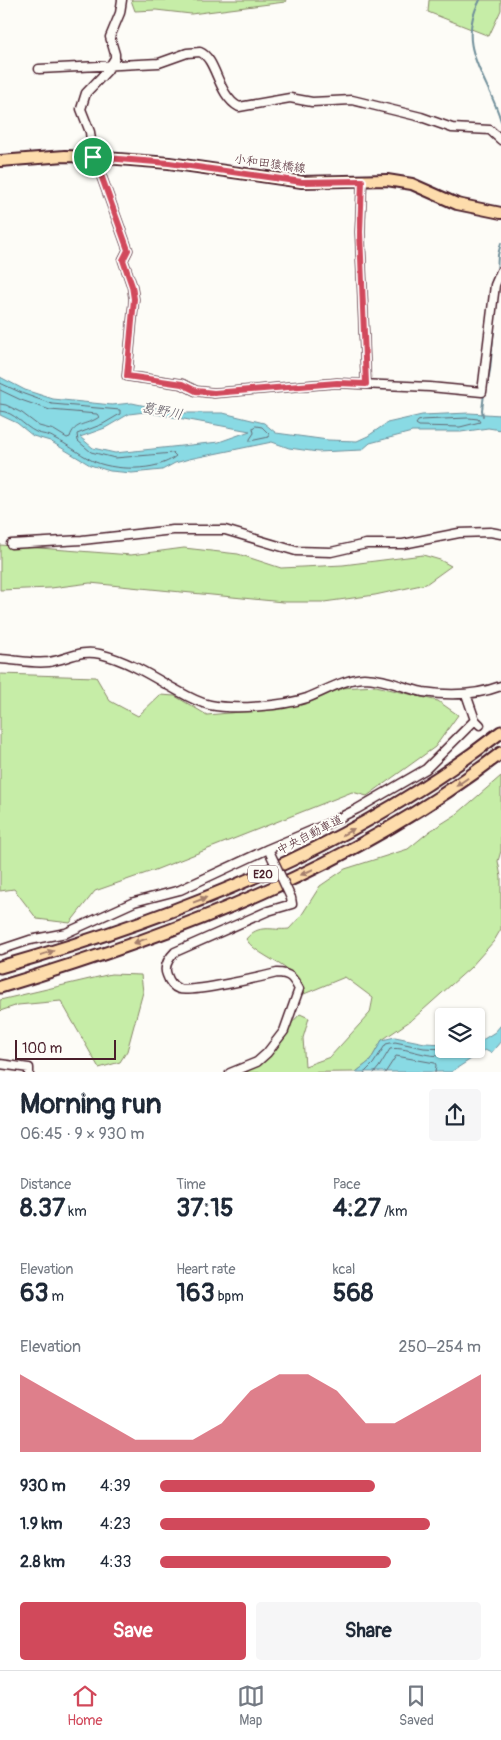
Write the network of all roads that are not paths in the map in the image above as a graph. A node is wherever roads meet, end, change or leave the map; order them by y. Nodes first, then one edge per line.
1 (122, 0) edge
2 (111, 66) junction
3 (39, 69) dead end
4 (501, 140) edge
5 (93, 157) junction
6 (0, 161) edge
7 (362, 181) junction
8 (501, 213) edge
9 (501, 271) edge
10 (366, 384) junction
11 (501, 534) edge
12 (11, 544) dead end
13 (0, 659) edge
14 (501, 686) edge
15 (466, 694) junction
16 (501, 732) edge
17 (501, 752) edge
18 (269, 851) junction
19 (0, 950) edge
20 (0, 967) edge
21 (0, 988) edge
22 (0, 1064) edge
23 (29, 1072) edge
24 (230, 1072) edge

1 - 2 street
2 - 3 street
2 - 4 street
2 - 5 street
5 - 6 main road, 小和田猿橋線
5 - 7 main road, 小和田猿橋線
5 - 10 street
7 - 8 main road, 小和田猿橋線
7 - 10 street
9 - 10 street
11 - 12 street
13 - 15 street
14 - 15 street
15 - 18 street
20 -> 16 highway, 中央自動車道 / E20
17 -> 21 highway, E20
18 - 19 street
18 - 24 street, bridge
22 - 23 street

